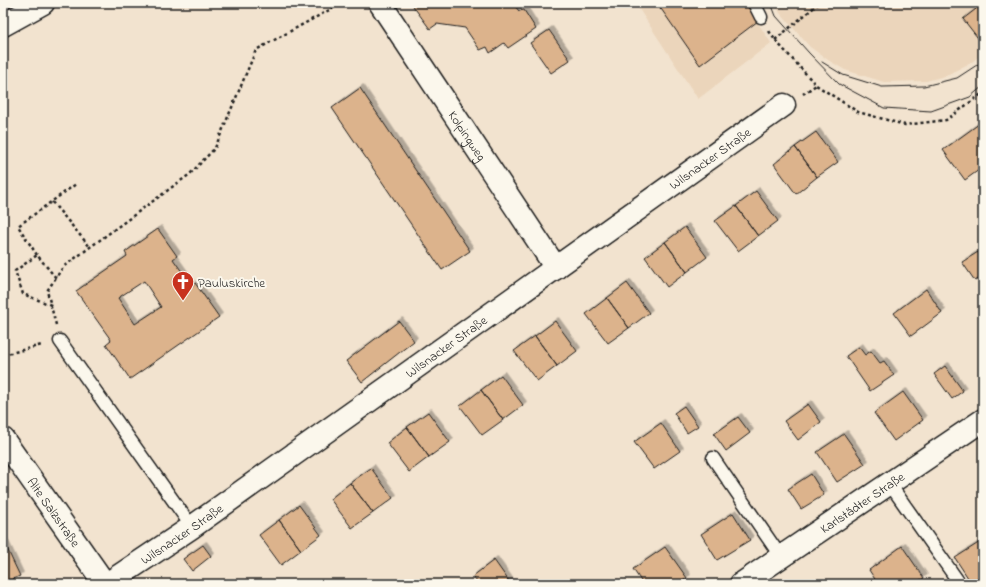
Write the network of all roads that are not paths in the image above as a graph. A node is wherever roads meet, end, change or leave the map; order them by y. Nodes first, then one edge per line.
1 (43, 3) edge
2 (380, 3) edge
3 (754, 3) edge
4 (761, 17) road end
5 (3, 25) edge
6 (784, 105) dead end
7 (556, 268) junction
8 (60, 341) road end
9 (983, 420) edge
10 (3, 438) edge
11 (713, 458) dead end
12 (889, 483) junction
13 (192, 527) junction
14 (781, 557) junction
15 (106, 584) edge
16 (741, 584) edge
17 (960, 584) edge

1 - 5 street
2 - 7 street, Kolpingweg
3 - 4 lane
6 - 7 street, Wilsnacker Straße
7 - 13 street, Wilsnacker Straße
8 - 13 lane
9 - 12 street, Karlstädter Straße
10 - 15 street, Alte Salzstraße
11 - 14 lane
12 - 14 street, Karlstädter Straße
12 - 17 lane
13 - 15 street, Wilsnacker Straße
14 - 16 street, Karlstädter Straße

